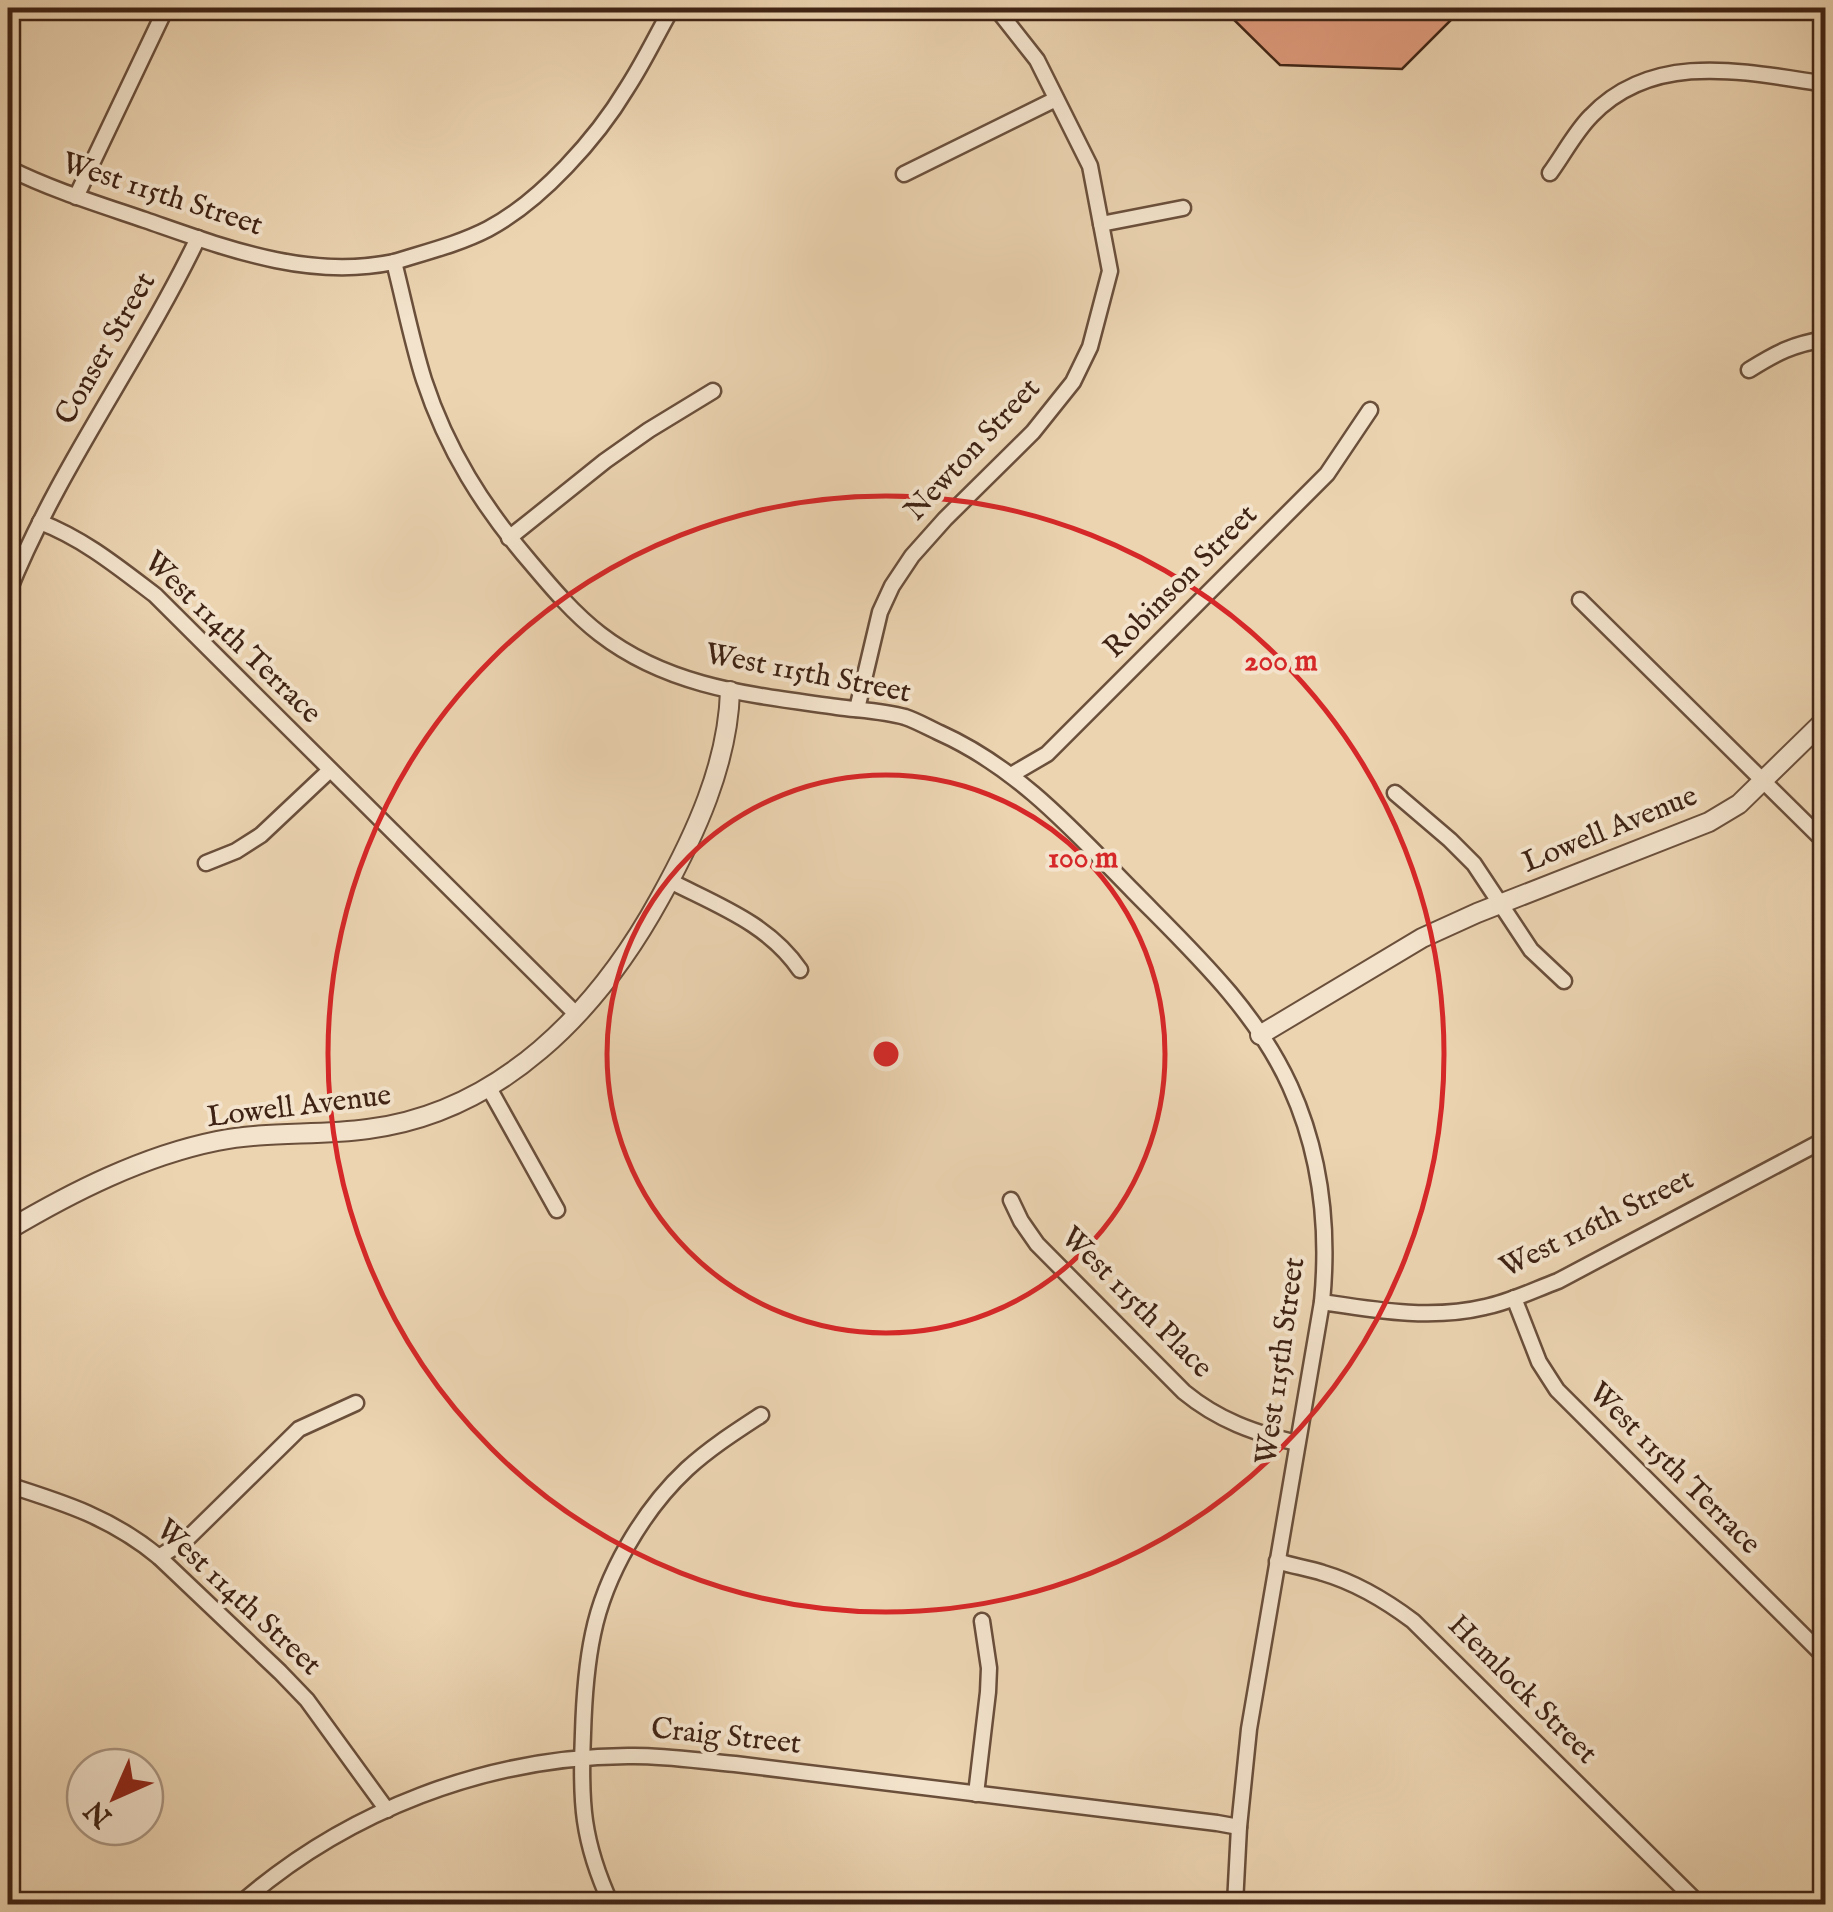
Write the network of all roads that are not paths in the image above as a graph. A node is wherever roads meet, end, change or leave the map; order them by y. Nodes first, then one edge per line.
1 (166, 8) edge
2 (672, 8) edge
3 (996, 8) edge
4 (1826, 84) edge
5 (1056, 99) junction
6 (8, 168) edge
7 (1550, 172) dead end
8 (904, 174) dead end
9 (76, 197) junction
10 (1184, 208) dead end
11 (1101, 224) junction
12 (198, 238) junction
13 (394, 262) junction
14 (1826, 339) edge
15 (1749, 370) dead end
16 (713, 390) dead end
17 (1370, 410) dead end
18 (40, 522) junction
19 (509, 538) junction
20 (8, 593) edge
21 (1580, 600) dead end
22 (730, 691) junction
23 (857, 709) junction
24 (1826, 719) edge
25 (330, 770) junction
26 (1011, 774) junction
27 (1764, 781) junction
28 (1394, 793) dead end
29 (1826, 843) edge
30 (206, 863) dead end
31 (670, 881) junction
32 (1500, 905) junction
33 (800, 970) dead end
34 (1564, 981) dead end
35 (576, 1015) junction
36 (1260, 1035) junction
37 (489, 1088) junction
38 (1826, 1138) edge
39 (1011, 1200) dead end
40 (558, 1210) dead end
41 (8, 1230) edge
42 (1514, 1298) junction
43 (1322, 1302) junction
44 (356, 1403) dead end
45 (761, 1415) dead end
46 (1297, 1443) junction
47 (8, 1484) edge
48 (159, 1557) junction
49 (1277, 1561) junction
50 (982, 1621) dead end
51 (1825, 1657) edge
52 (582, 1759) junction
53 (976, 1794) junction
54 (387, 1810) junction
55 (1239, 1827) junction
56 (240, 1904) edge
57 (611, 1904) edge
58 (1235, 1904) edge
59 (1699, 1904) edge

1 - 9 street
2 - 13 street
3 - 5 street, Newton Street
4 - 7 street
5 - 8 street
5 - 11 street, Newton Street
6 - 9 street, West 115th Street
9 - 12 street, West 115th Street
10 - 11 street
11 - 23 street, Newton Street
12 - 13 street, West 115th Street
12 - 18 street, Conser Street
13 - 19 street, West 115th Street
14 - 15 street
16 - 19 street
17 - 26 street, Robinson Street
18 - 20 street, Conser Street
18 - 25 street, West 114th Terrace
19 - 22 street, West 115th Street
21 - 27 street
22 - 23 street, West 115th Street
22 - 31 street, Lowell Avenue
23 - 26 street, West 115th Street
24 - 27 street, Lowell Avenue
25 - 30 street
25 - 35 street, West 114th Terrace
26 - 36 street, West 115th Street
27 - 29 street
27 - 32 street, Lowell Avenue
28 - 32 street, Lowell Avenue
31 - 33 street
31 - 35 street, Lowell Avenue
32 - 34 street, Lowell Avenue
32 - 36 street, Lowell Avenue
35 - 37 street, Lowell Avenue
36 - 43 street, West 115th Street
37 - 40 street
37 - 41 street, Lowell Avenue
38 - 42 street, West 116th Street
39 - 46 street, West 115th Place
42 - 43 street, West 116th Street
42 - 51 street, West 115th Terrace
43 - 46 street, West 115th Street
44 - 48 street
45 - 52 street
46 - 49 street, West 115th Street
47 - 48 street, West 114th Street
48 - 54 street, West 114th Street
49 - 55 street, West 115th Street
49 - 59 street, Hemlock Street
50 - 53 street
52 - 53 street, Craig Street
52 - 54 street, Craig Street
52 - 57 street
53 - 55 street, Craig Street
54 - 56 street, Craig Street
55 - 58 street, West 115th Street

